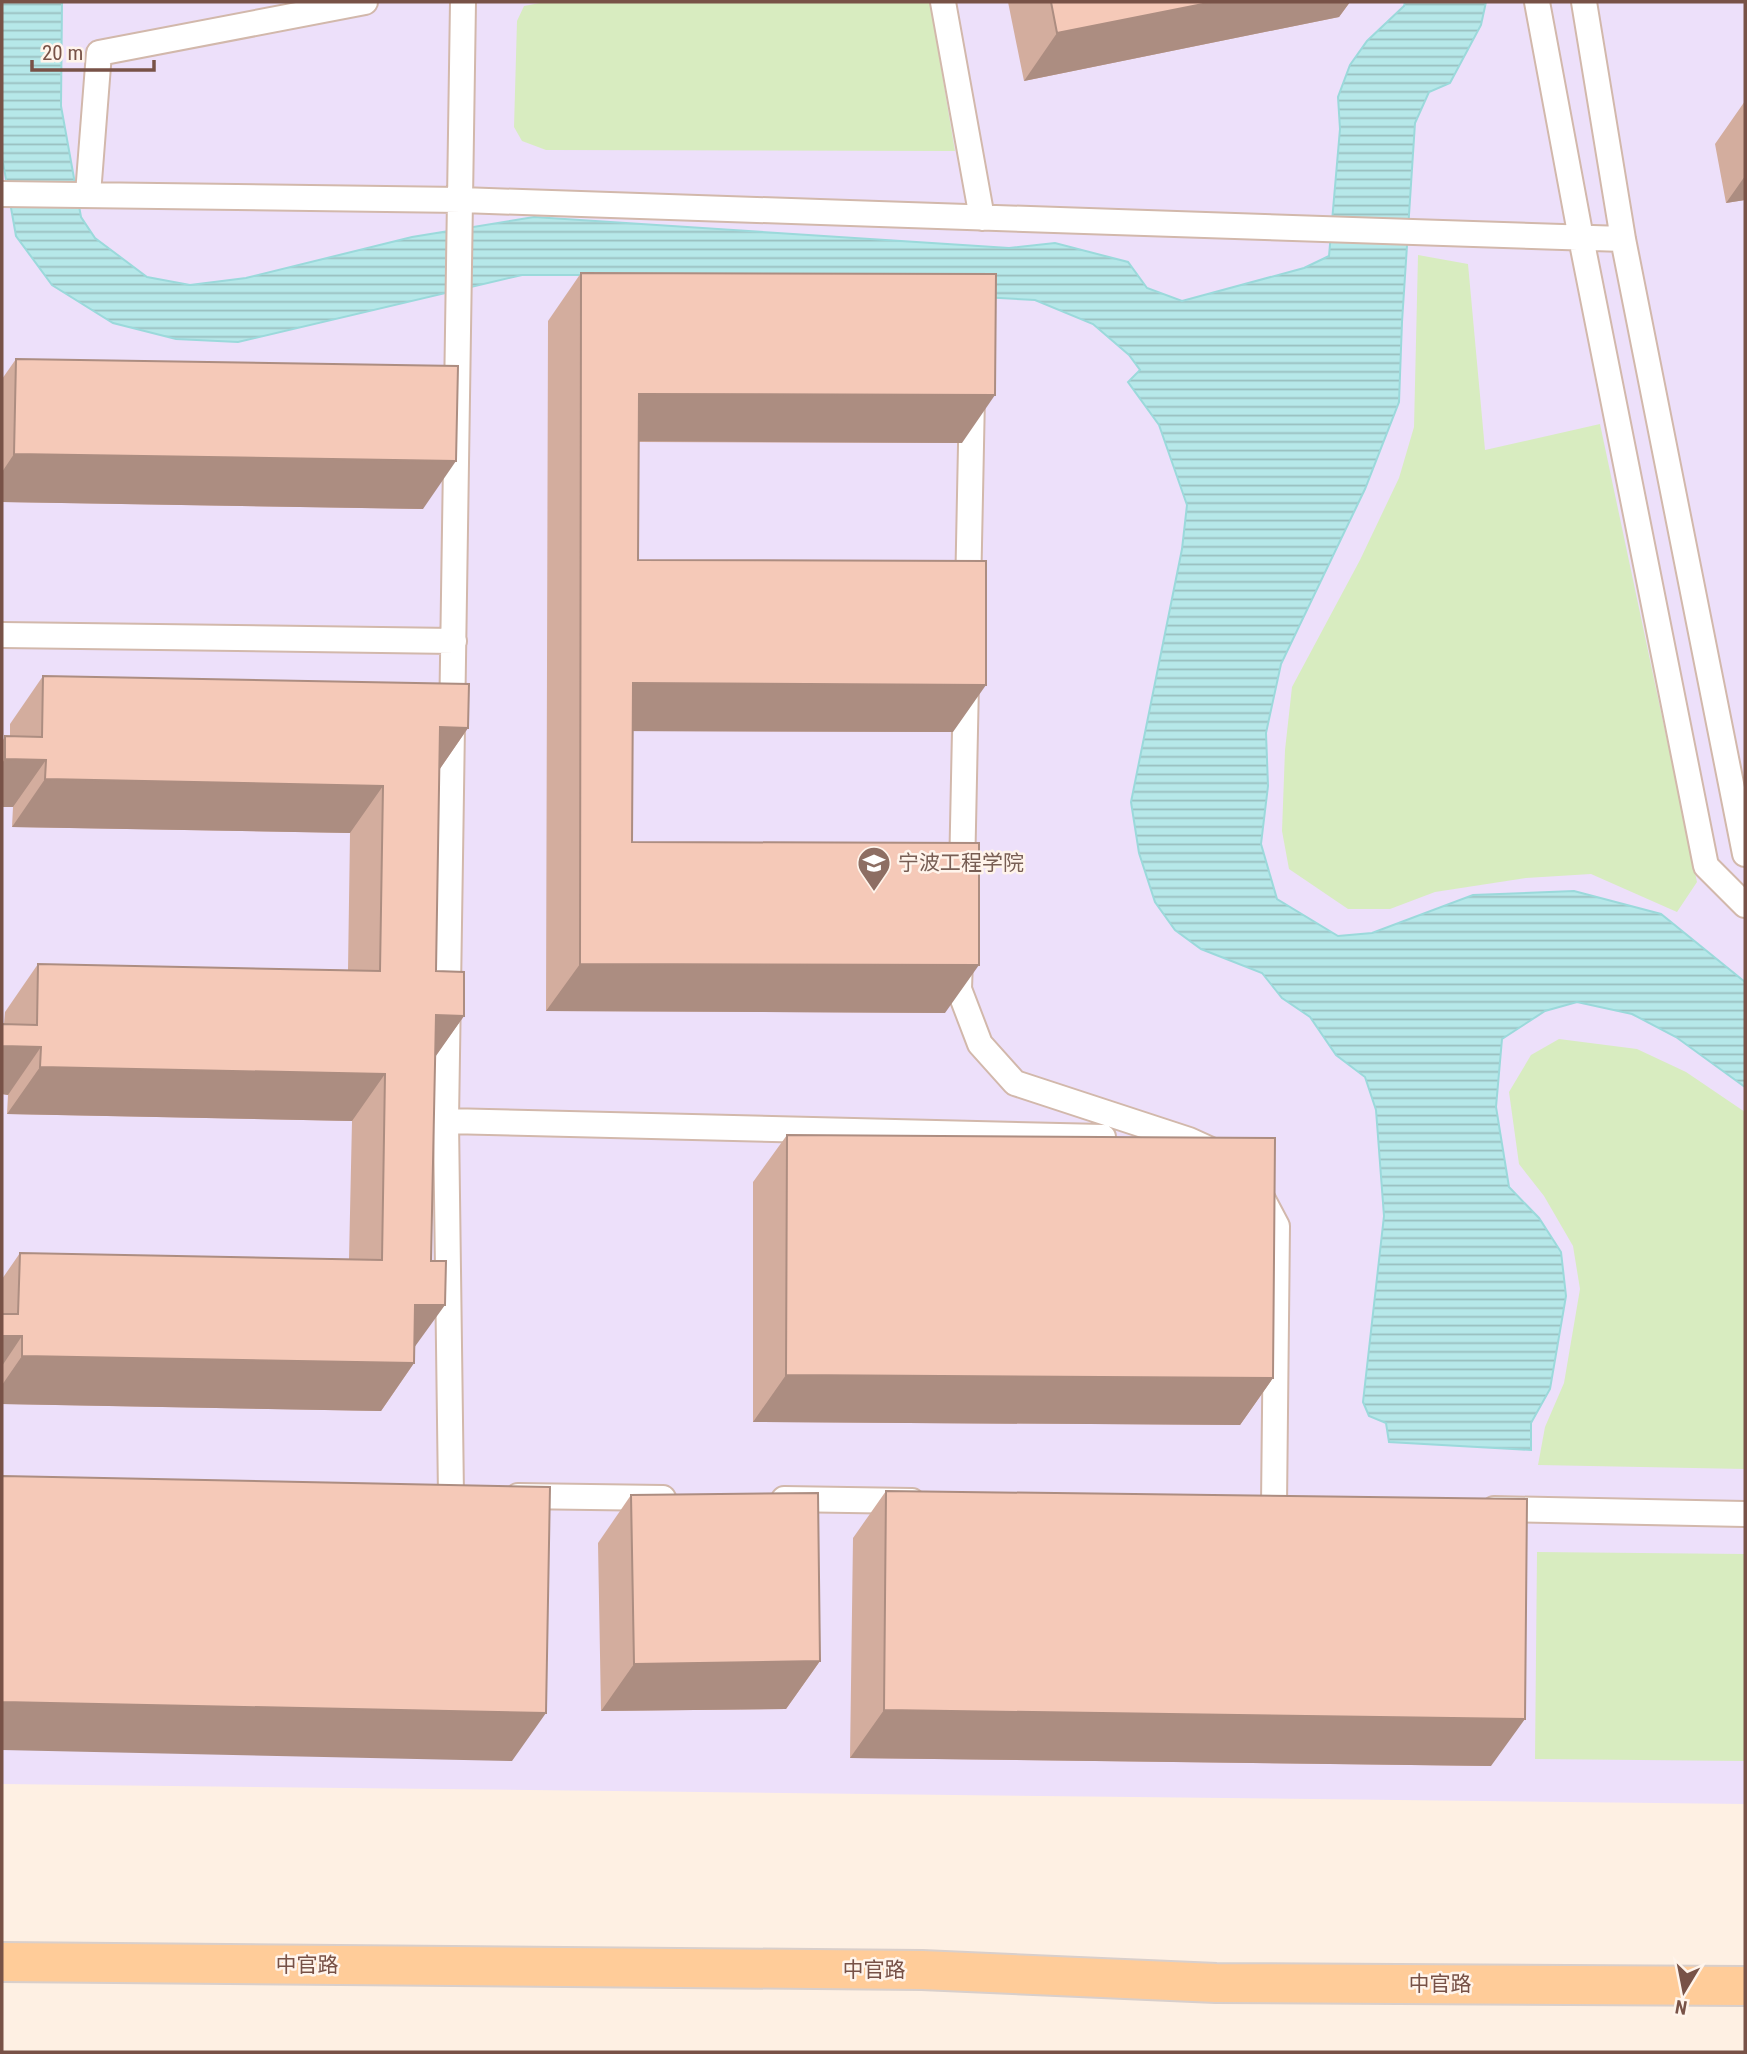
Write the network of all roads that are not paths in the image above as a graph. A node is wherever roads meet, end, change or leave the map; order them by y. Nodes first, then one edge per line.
1 (365, 2) edge
2 (463, 2) edge
3 (943, 2) edge
4 (1537, 2) edge
5 (1584, 2) edge
6 (2, 194) edge
7 (88, 194) junction
8 (461, 200) junction
9 (982, 218) junction
10 (1581, 238) junction
11 (1623, 239) junction
12 (973, 375) edge
13 (968, 612) edge
14 (2, 635) edge
15 (454, 641) junction
16 (967, 654) edge
17 (1745, 854) edge
18 (961, 891) edge
19 (1745, 905) edge
20 (960, 933) edge
21 (446, 1121) junction
22 (1189, 1140) junction
23 (424, 1494) edge
24 (451, 1495) junction
25 (688, 1498) edge
26 (758, 1499) edge
27 (939, 1501) edge
28 (1246, 1505) edge
29 (1274, 1505) junction
30 (1301, 1506) edge
31 (1468, 1509) edge
32 (1745, 1514) edge
33 (2, 1962) edge
34 (1745, 1986) edge

1 - 7 lane
2 - 8 lane
3 - 9 lane
4 - 10 lane
5 - 11 lane
6 - 7 lane
7 - 8 lane
8 - 9 lane
8 - 15 lane
9 - 10 lane
10 - 11 lane
10 - 19 lane
11 - 17 lane
12 - 13 lane
14 - 15 lane
15 - 21 lane
16 - 18 lane
20 - 22 lane
21 - 22 lane
21 - 24 lane
22 - 29 lane
23 - 24 lane
24 - 25 lane
26 - 27 lane
28 - 29 lane
29 - 30 lane
31 - 32 lane
33 - 34 main road, 中官路

